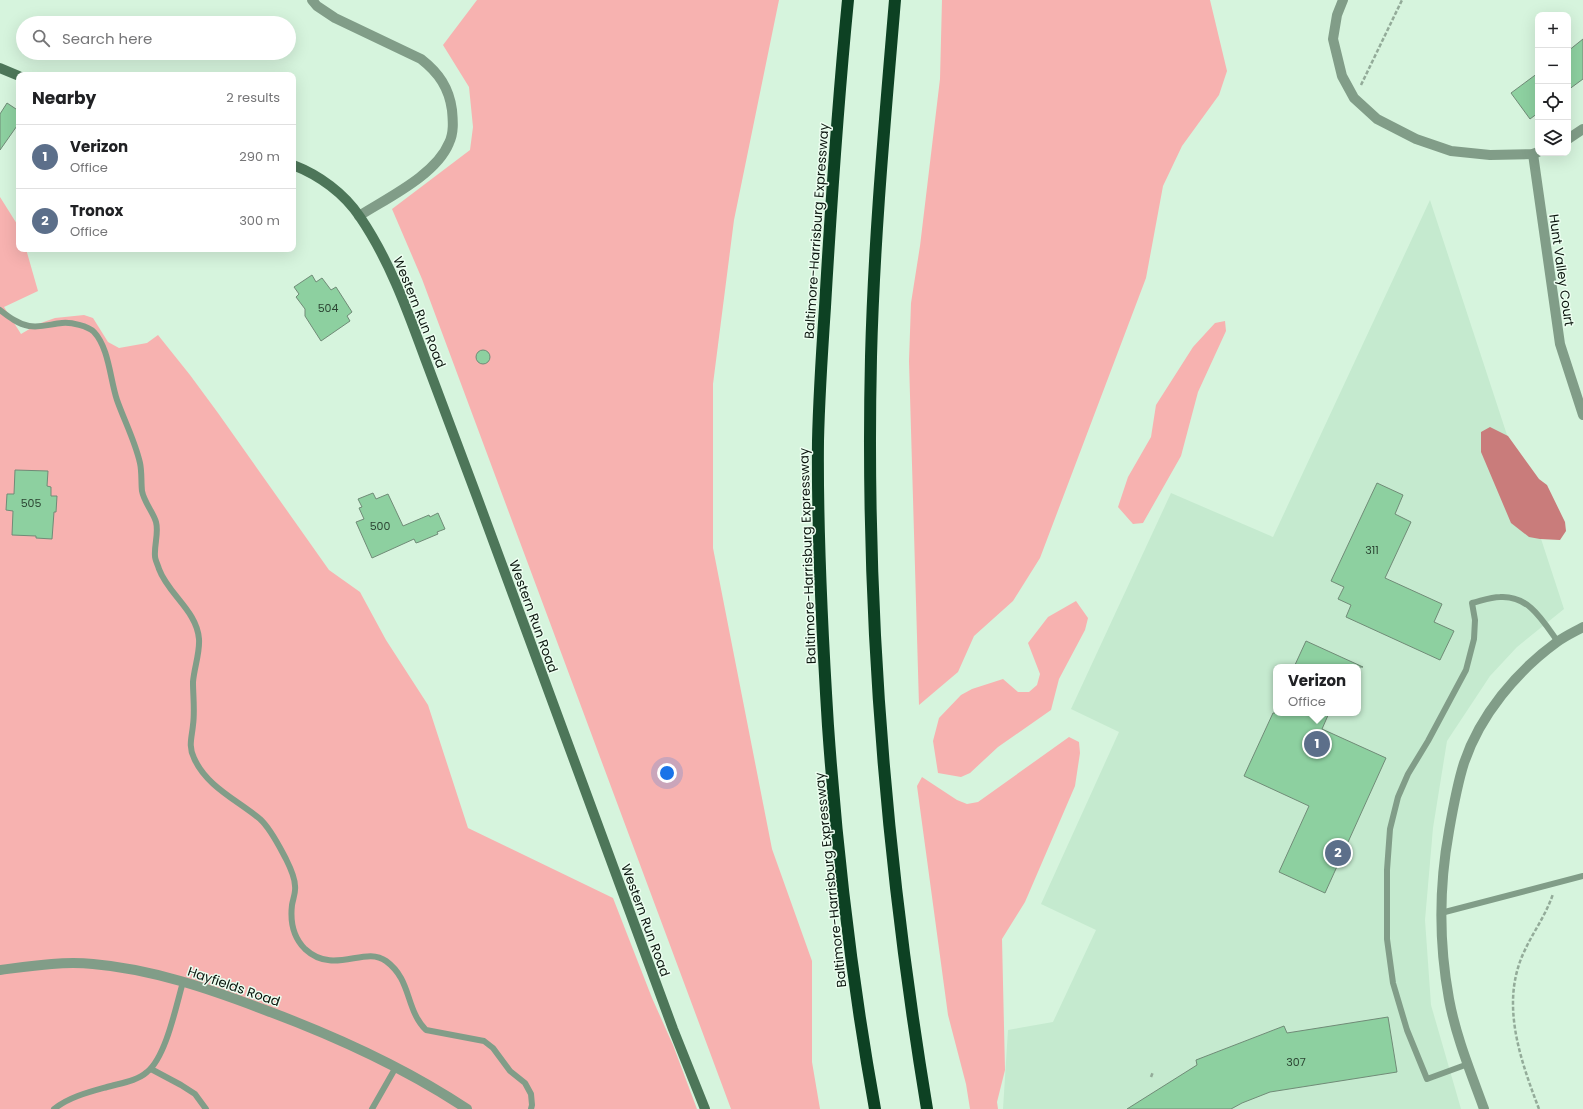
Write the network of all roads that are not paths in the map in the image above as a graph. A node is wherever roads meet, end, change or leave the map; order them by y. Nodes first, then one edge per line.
1 (312, 0) edge
2 (848, 0) edge
3 (895, 0) edge
4 (1343, 0) edge
5 (0, 68) edge
6 (16, 75) edge
7 (1583, 129) edge
8 (1571, 137) edge
9 (1535, 153) edge
10 (1536, 156) edge
11 (296, 167) edge
12 (359, 216) junction
13 (0, 310) edge
14 (1583, 415) edge
15 (1583, 627) edge
16 (1558, 642) junction
17 (1583, 876) edge
18 (1441, 913) junction
19 (0, 970) edge
20 (183, 982) junction
21 (1468, 1064) junction
22 (396, 1067) junction
23 (151, 1069) junction
24 (444, 1094) junction
25 (54, 1109) edge
26 (206, 1109) edge
27 (372, 1109) edge
28 (459, 1109) edge
29 (467, 1109) edge
30 (531, 1109) edge
31 (705, 1109) edge
32 (875, 1109) edge
33 (927, 1109) edge
34 (1484, 1109) edge

1 - 12 street
2 - 32 highway, Baltimore-Harrisburg Expressway
3 - 33 highway
4 - 9 street
5 - 6 street
7 - 8 street
10 - 14 street, Hunt Valley Court
11 - 12 street, Western Run Road
12 - 31 street, Western Run Road
13 - 30 lane
15 - 16 street
16 - 18 street
16 - 21 lane
17 - 18 lane
18 - 21 street
19 - 20 street, Hayfields Road
20 - 22 street, Hayfields Road
20 - 23 lane
21 - 34 street
22 - 24 street, Hayfields Road
22 - 27 lane
23 - 25 lane
23 - 26 lane
24 - 28 street, Hayfields Road
24 - 29 street, Hayfields Road

